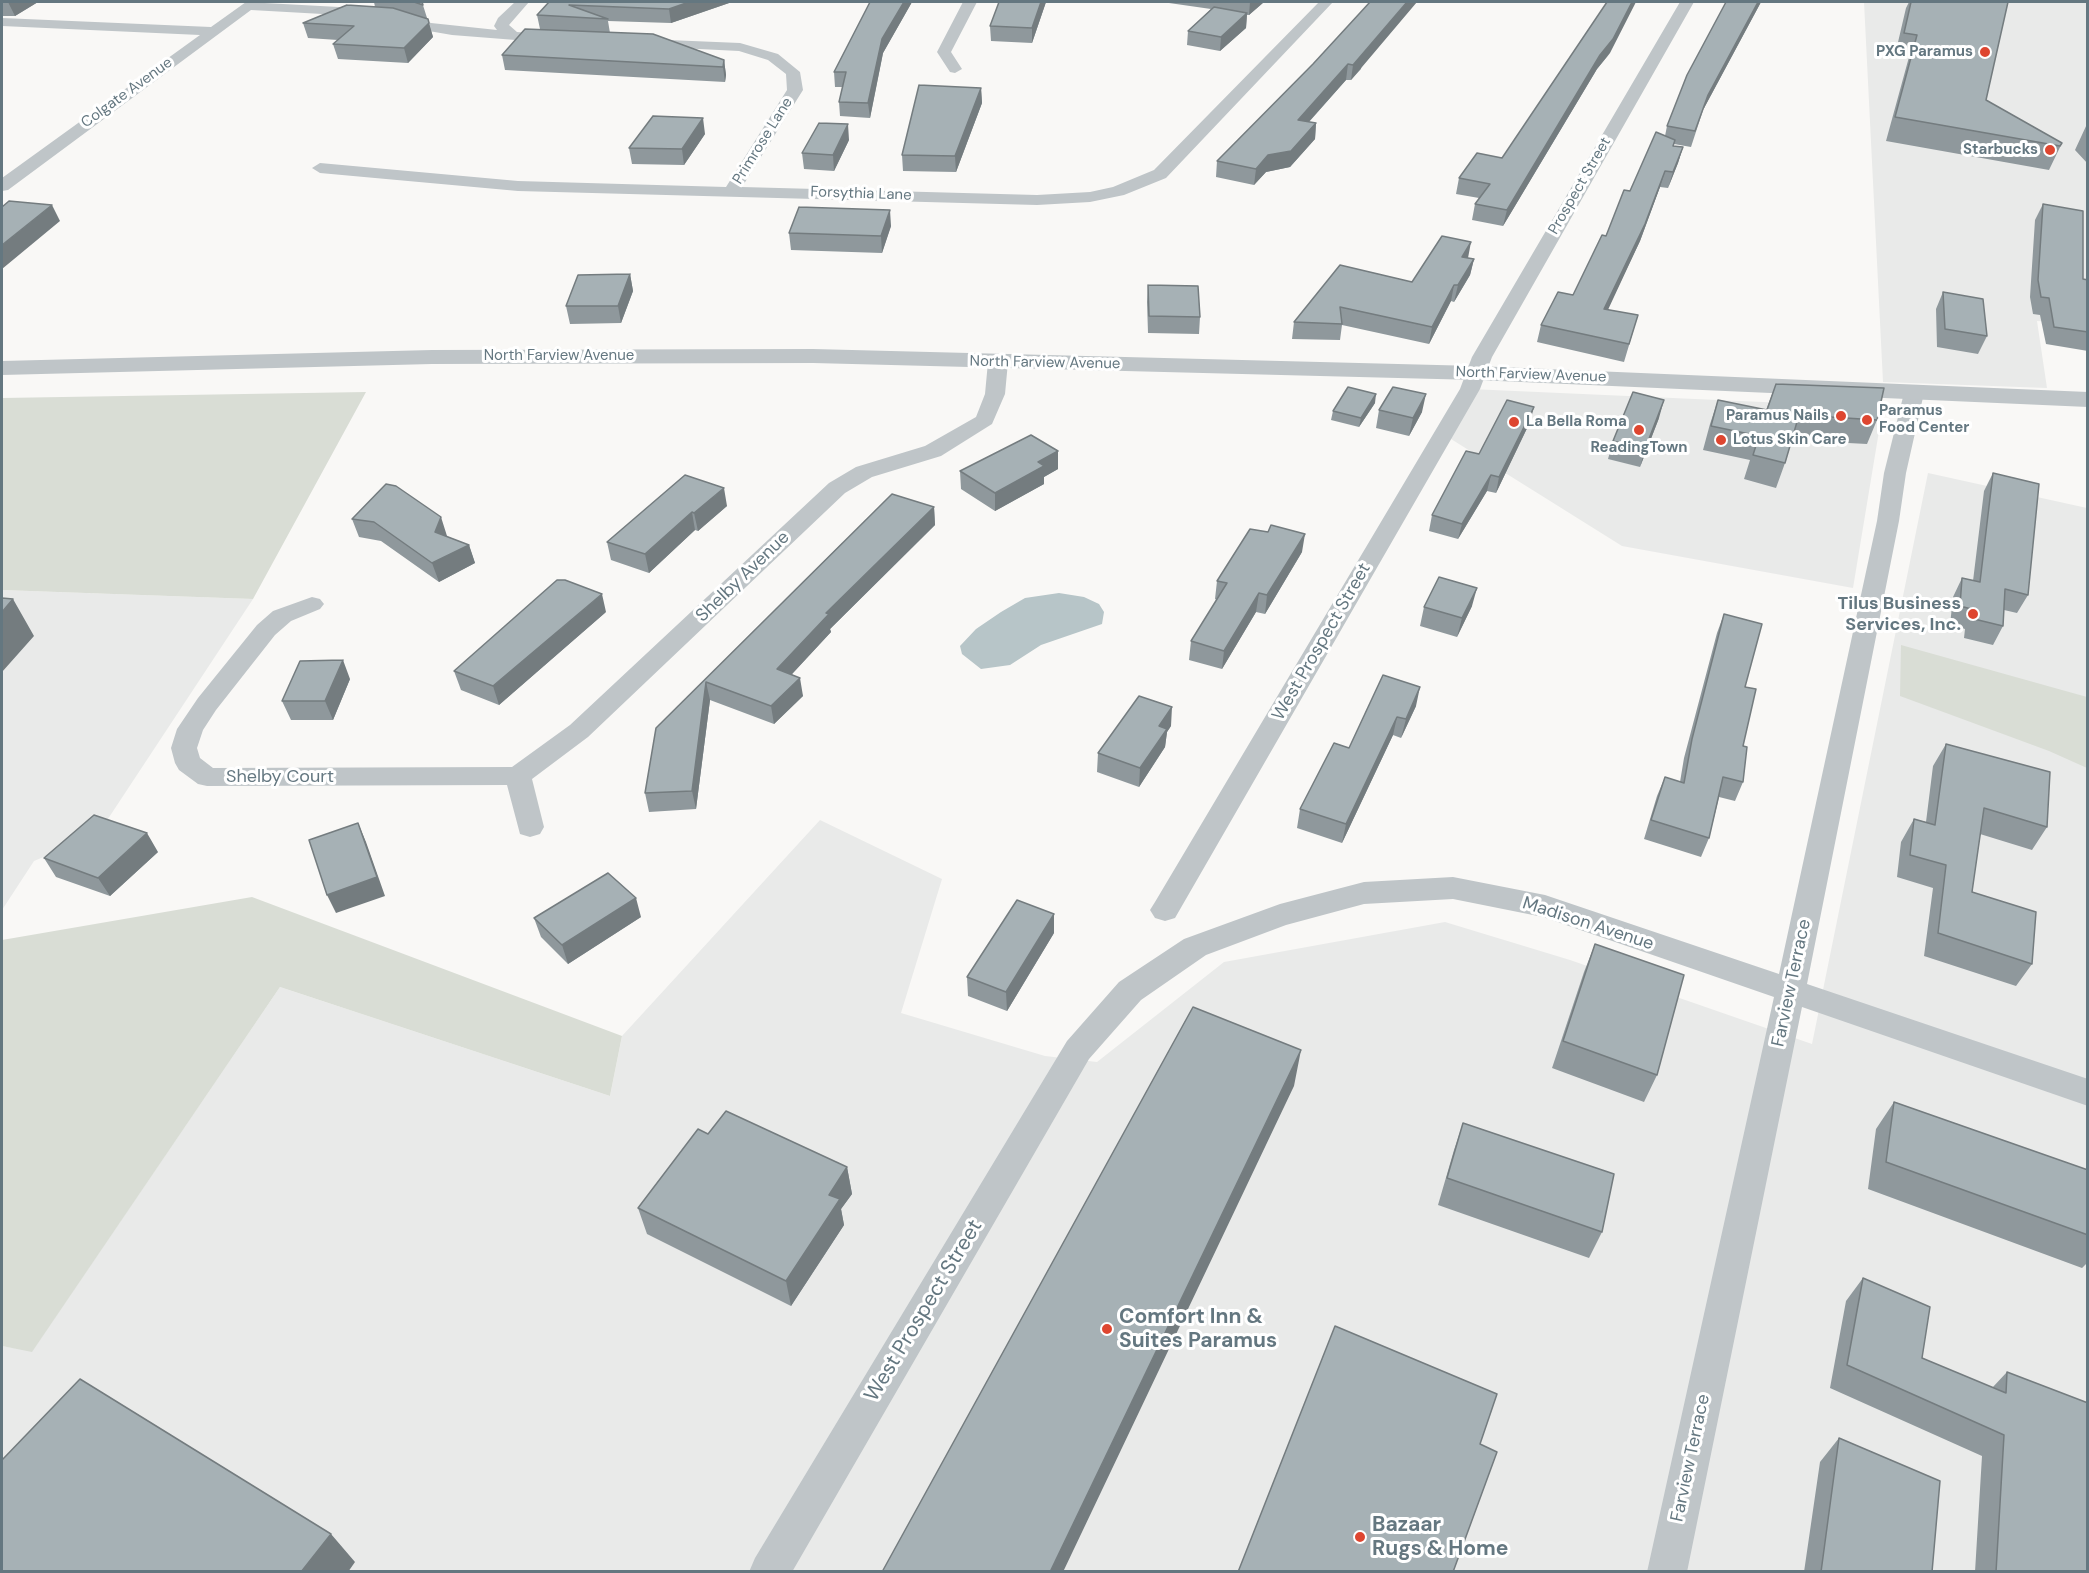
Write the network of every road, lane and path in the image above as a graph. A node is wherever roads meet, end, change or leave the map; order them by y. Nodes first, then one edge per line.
1 (522, 2) edge
2 (970, 2) edge
3 (1326, 2) edge
4 (1687, 2) edge
5 (251, 4) edge
6 (2, 22) edge
7 (212, 31) junction
8 (524, 37) junction
9 (566, 39) edge
10 (624, 42) edge
11 (955, 69) dead end
12 (320, 168) dead end
13 (2, 186) edge
14 (732, 190) junction
15 (998, 363) junction
16 (2, 368) edge
17 (1476, 373) junction
18 (1914, 393) junction
19 (2088, 400) edge
20 (312, 604) dead end
21 (518, 776) junction
22 (530, 827) dead end
23 (1165, 910) dead end
24 (1790, 993) junction
25 (1078, 1050) joint
26 (2088, 1093) edge
27 (769, 1572) edge
28 (1667, 1572) edge

1 - 8 street
2 - 11 street
3 - 14 street, Forsythia Lane
4 - 17 street, Prospect Street
5 - 7 street, Colgate Avenue
5 - 8 street
6 - 7 street
7 - 13 street, Colgate Avenue
8 - 9 street
10 - 14 street, Primrose Lane
12 - 14 street, Forsythia Lane
15 - 16 street, North Farview Avenue
15 - 17 street, North Farview Avenue
15 - 21 street, Shelby Avenue
17 - 18 street, North Farview Avenue
17 - 23 street, West Prospect Street
18 - 19 street, North Farview Avenue
18 - 24 street, Farview Terrace
20 - 21 street, Shelby Court
21 - 22 street
24 - 25 street, Madison Avenue
24 - 26 street, Madison Avenue
24 - 28 street, Farview Terrace
25 - 27 street, West Prospect Street

